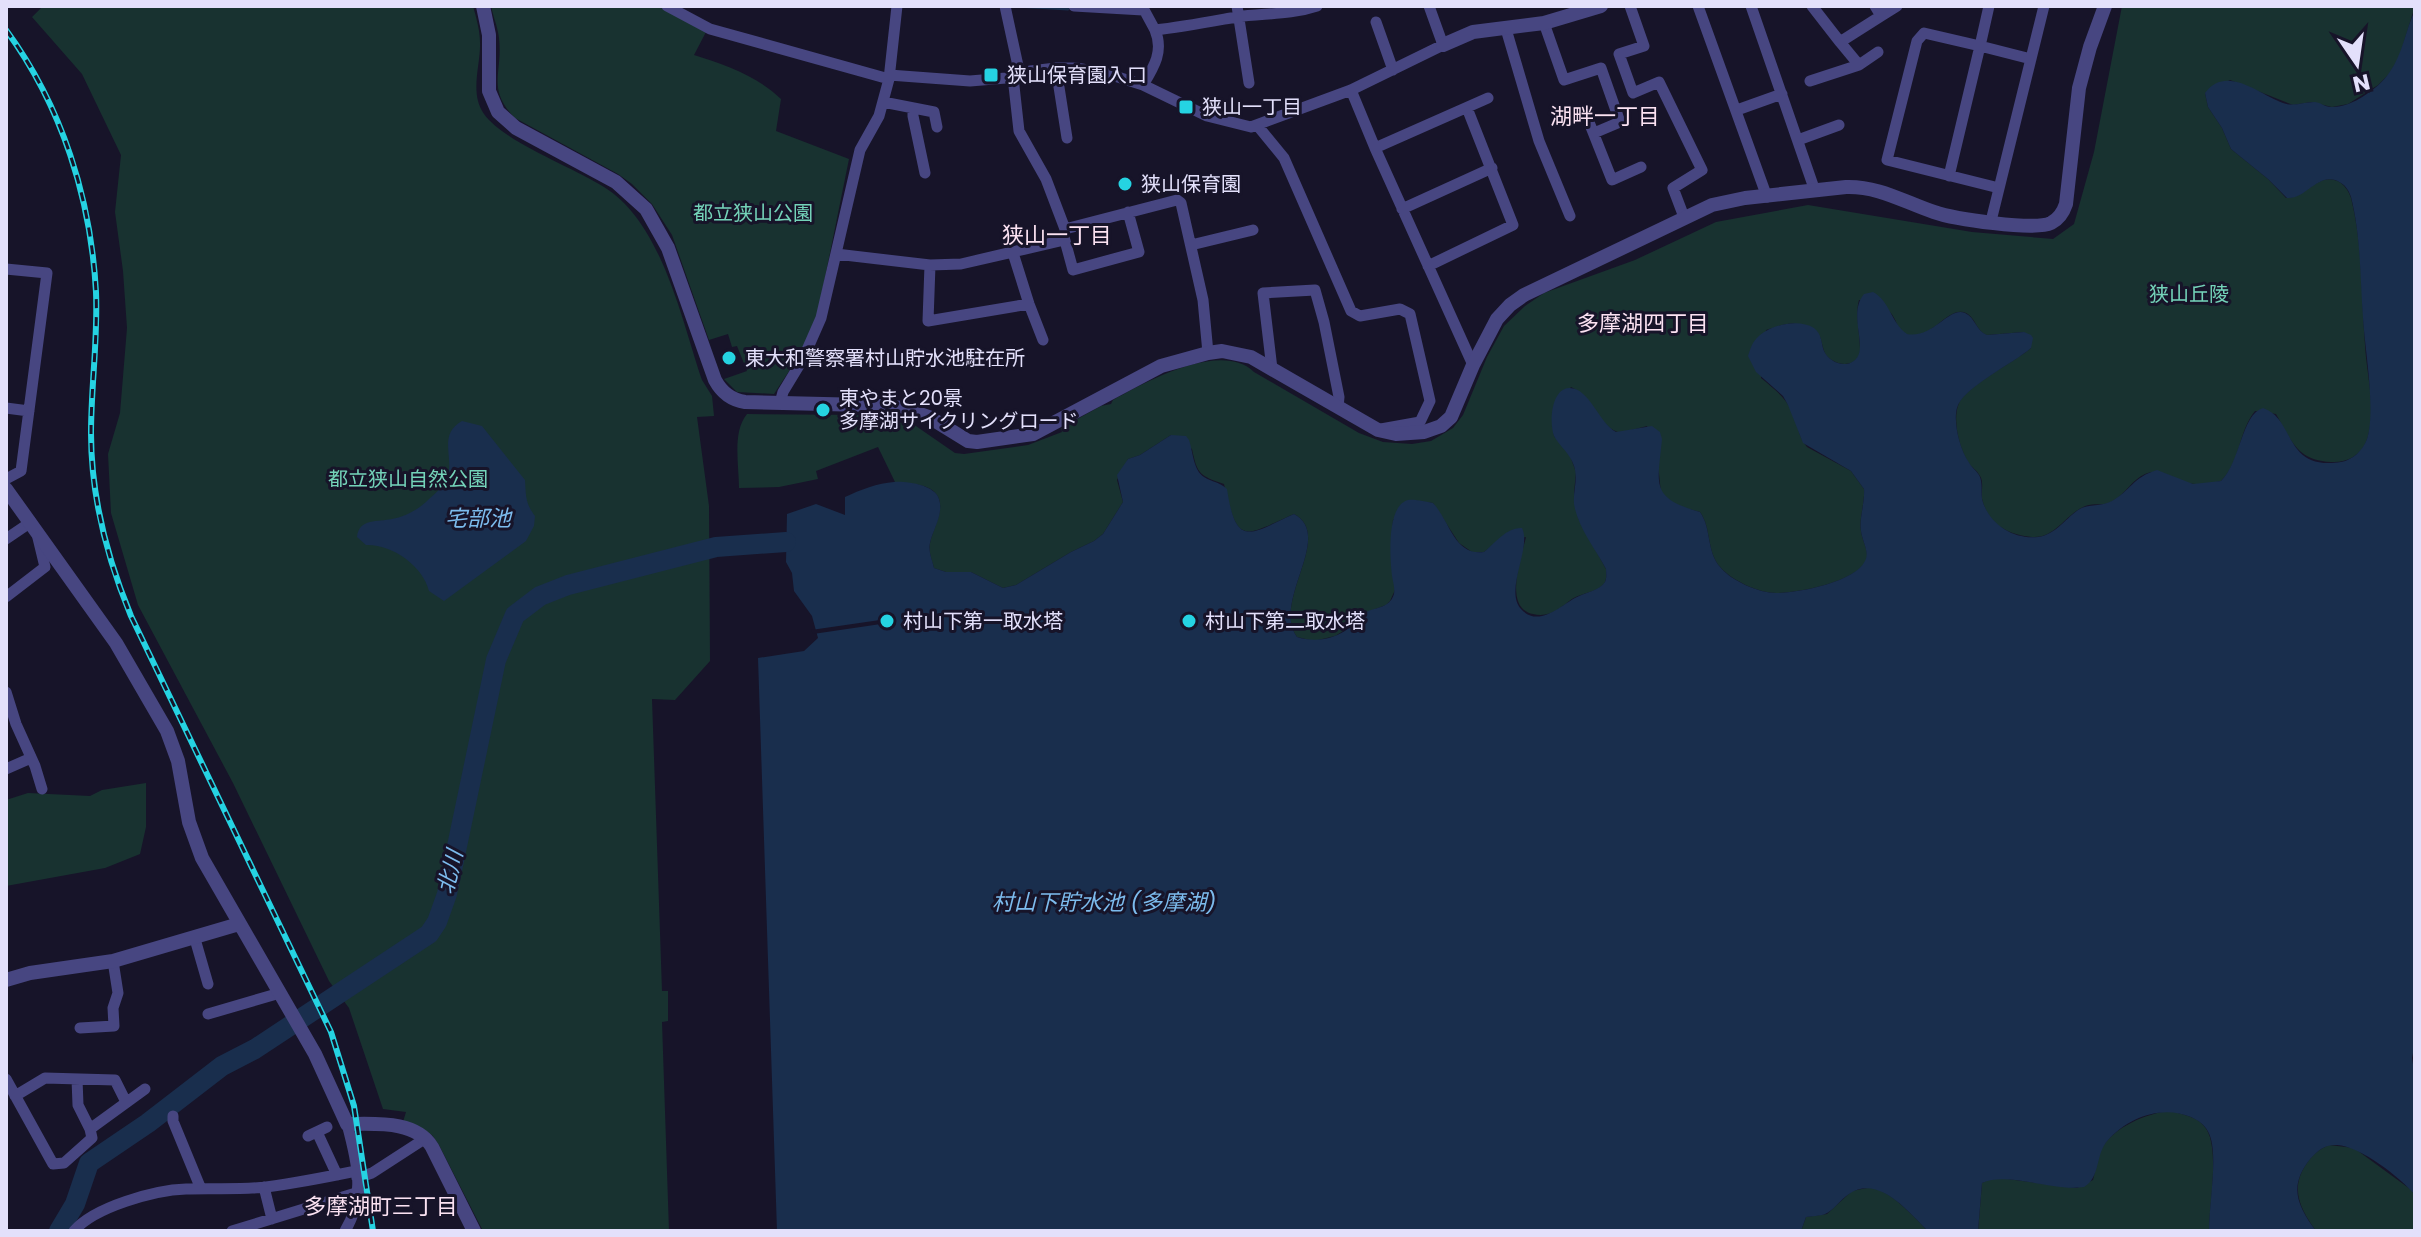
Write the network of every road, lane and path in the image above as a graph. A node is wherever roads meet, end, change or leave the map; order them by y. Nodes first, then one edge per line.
1 (483, 6) edge
2 (667, 6) edge
3 (897, 6) edge
4 (1074, 6) edge
5 (1317, 6) edge
6 (1429, 6) edge
7 (1601, 6) edge
8 (1630, 6) edge
9 (1698, 6) edge
10 (1812, 6) edge
11 (1897, 6) edge
12 (1989, 6) edge
13 (2044, 6) edge
14 (2105, 6) edge
15 (1755, 7) edge
16 (1005, 8) edge
17 (1142, 8) edge
18 (1300, 9) edge
19 (1237, 11) edge
20 (1878, 11) edge
21 (1376, 22) dead end
22 (1544, 23) junction
23 (1506, 29) junction
24 (1155, 30) junction
25 (1840, 42) junction
26 (1443, 45) junction
27 (1980, 46) junction
28 (1878, 52) dead end
29 (2031, 59) junction
30 (1859, 65) junction
31 (1056, 68) junction
32 (1393, 70) junction
33 (1016, 76) junction
34 (889, 77) junction
35 (1810, 81) dead end
36 (1249, 83) dead end
37 (1143, 85) junction
38 (1351, 90) junction
39 (1782, 94) junction
40 (1488, 98) dead end
41 (883, 102) junction
42 (913, 108) junction
43 (1467, 108) junction
44 (1737, 110) junction
45 (1587, 117) dead end
46 (1257, 125) junction
47 (1839, 125) dead end
48 (937, 127) dead end
49 (1594, 133) junction
50 (1067, 138) dead end
51 (1798, 140) junction
52 (1375, 148) junction
53 (1641, 167) dead end
54 (1492, 168) junction
55 (925, 173) dead end
56 (1949, 176) junction
57 (1999, 188) junction
58 (1815, 191) junction
59 (1767, 197) junction
60 (1402, 209) junction
61 (1128, 212) junction
62 (1570, 216) dead end
63 (1684, 217) junction
64 (1991, 221) junction
65 (1253, 230) dead end
66 (1064, 233) junction
67 (1191, 245) junction
68 (1013, 253) junction
69 (836, 254) junction
70 (930, 265) junction
71 (1428, 266) junction
72 (6, 269) edge
73 (1029, 304) junction
74 (1043, 340) dead end
75 (1208, 353) junction
76 (1473, 365) junction
77 (1272, 369) junction
78 (780, 403) junction
79 (1338, 407) junction
80 (6, 408) edge
81 (29, 411) junction
82 (1378, 430) junction
83 (6, 479) edge
84 (9, 499) edge
85 (31, 522) junction
86 (40, 534) junction
87 (6, 539) edge
88 (6, 597) edge
89 (6, 692) edge
90 (31, 758) junction
91 (6, 769) edge
92 (42, 789) dead end
93 (239, 924) junction
94 (195, 939) junction
95 (113, 961) junction
96 (6, 980) edge
97 (208, 984) dead end
98 (280, 993) junction
99 (208, 1014) dead end
100 (80, 1028) dead end
101 (77, 1079) junction
102 (9, 1088) edge
103 (145, 1089) dead end
104 (126, 1102) junction
105 (173, 1116) dead end
106 (347, 1124) junction
107 (90, 1129) junction
108 (317, 1131) dead end
109 (426, 1138) junction
110 (337, 1175) junction
111 (357, 1175) junction
112 (264, 1187) junction
113 (201, 1189) junction
114 (359, 1192) junction
115 (272, 1219) junction
116 (74, 1231) edge
117 (232, 1231) edge
118 (345, 1231) edge
119 (474, 1231) edge

1 - 78 street
2 - 34 street
3 - 34 street
4 - 17 street
5 - 18 street
6 - 26 street
7 - 22 street
8 - 63 street
9 - 44 street
10 - 25 street
11 - 20 street
12 - 27 street
13 - 29 street
14 - 64 street
15 - 39 street
16 - 33 street
17 - 24 street
18 - 19 street
19 - 24 street
19 - 36 street
20 - 25 street
21 - 32 street
22 - 23 street
22 - 49 street
23 - 26 street
23 - 62 street
24 - 37 street
25 - 30 street
26 - 32 street
27 - 29 street
27 - 56 street
27 - 56 street
28 - 30 street
29 - 57 street
30 - 35 street
31 - 33 street
31 - 37 street
31 - 50 street
32 - 38 street
33 - 34 street
33 - 66 street
34 - 41 street
37 - 46 street
38 - 46 street
38 - 52 street
39 - 44 street
39 - 51 street
40 - 43 street
41 - 42 street
41 - 69 street
42 - 48 street
42 - 55 street
43 - 52 street
43 - 54 street
44 - 59 street
45 - 49 street
46 - 82 street
47 - 51 street
49 - 53 street
51 - 58 street
52 - 60 street
54 - 60 street
54 - 71 street
56 - 57 street
57 - 64 street
58 - 59 street
58 - 64 street
59 - 63 street
60 - 71 street
61 - 66 street
61 - 66 street
61 - 67 street
63 - 76 street
65 - 67 street
66 - 68 street
67 - 75 street
68 - 70 street
68 - 73 street
69 - 70 street
69 - 78 street
70 - 73 street
71 - 76 street
72 - 81 street
73 - 74 street
75 - 77 street
75 - 78 street
76 - 82 street
77 - 79 street
77 - 79 street
79 - 82 street
80 - 81 street
81 - 83 street
84 - 85 street
85 - 86 street
85 - 87 street
86 - 88 street
86 - 93 street
89 - 90 street
90 - 91 street
90 - 92 street
93 - 94 street
93 - 98 street
94 - 95 street
94 - 97 street
95 - 96 street
95 - 100 street
98 - 99 street
98 - 106 street
101 - 102 street
101 - 104 street
101 - 107 street
102 - 107 street
103 - 104 street
104 - 107 street
105 - 113 street
106 - 109 street
106 - 111 street
108 - 110 street
109 - 111 street
109 - 119 street
110 - 111 street
110 - 112 street
111 - 114 street
112 - 113 street
112 - 115 street
113 - 116 street
114 - 115 street
114 - 118 street
115 - 117 street

